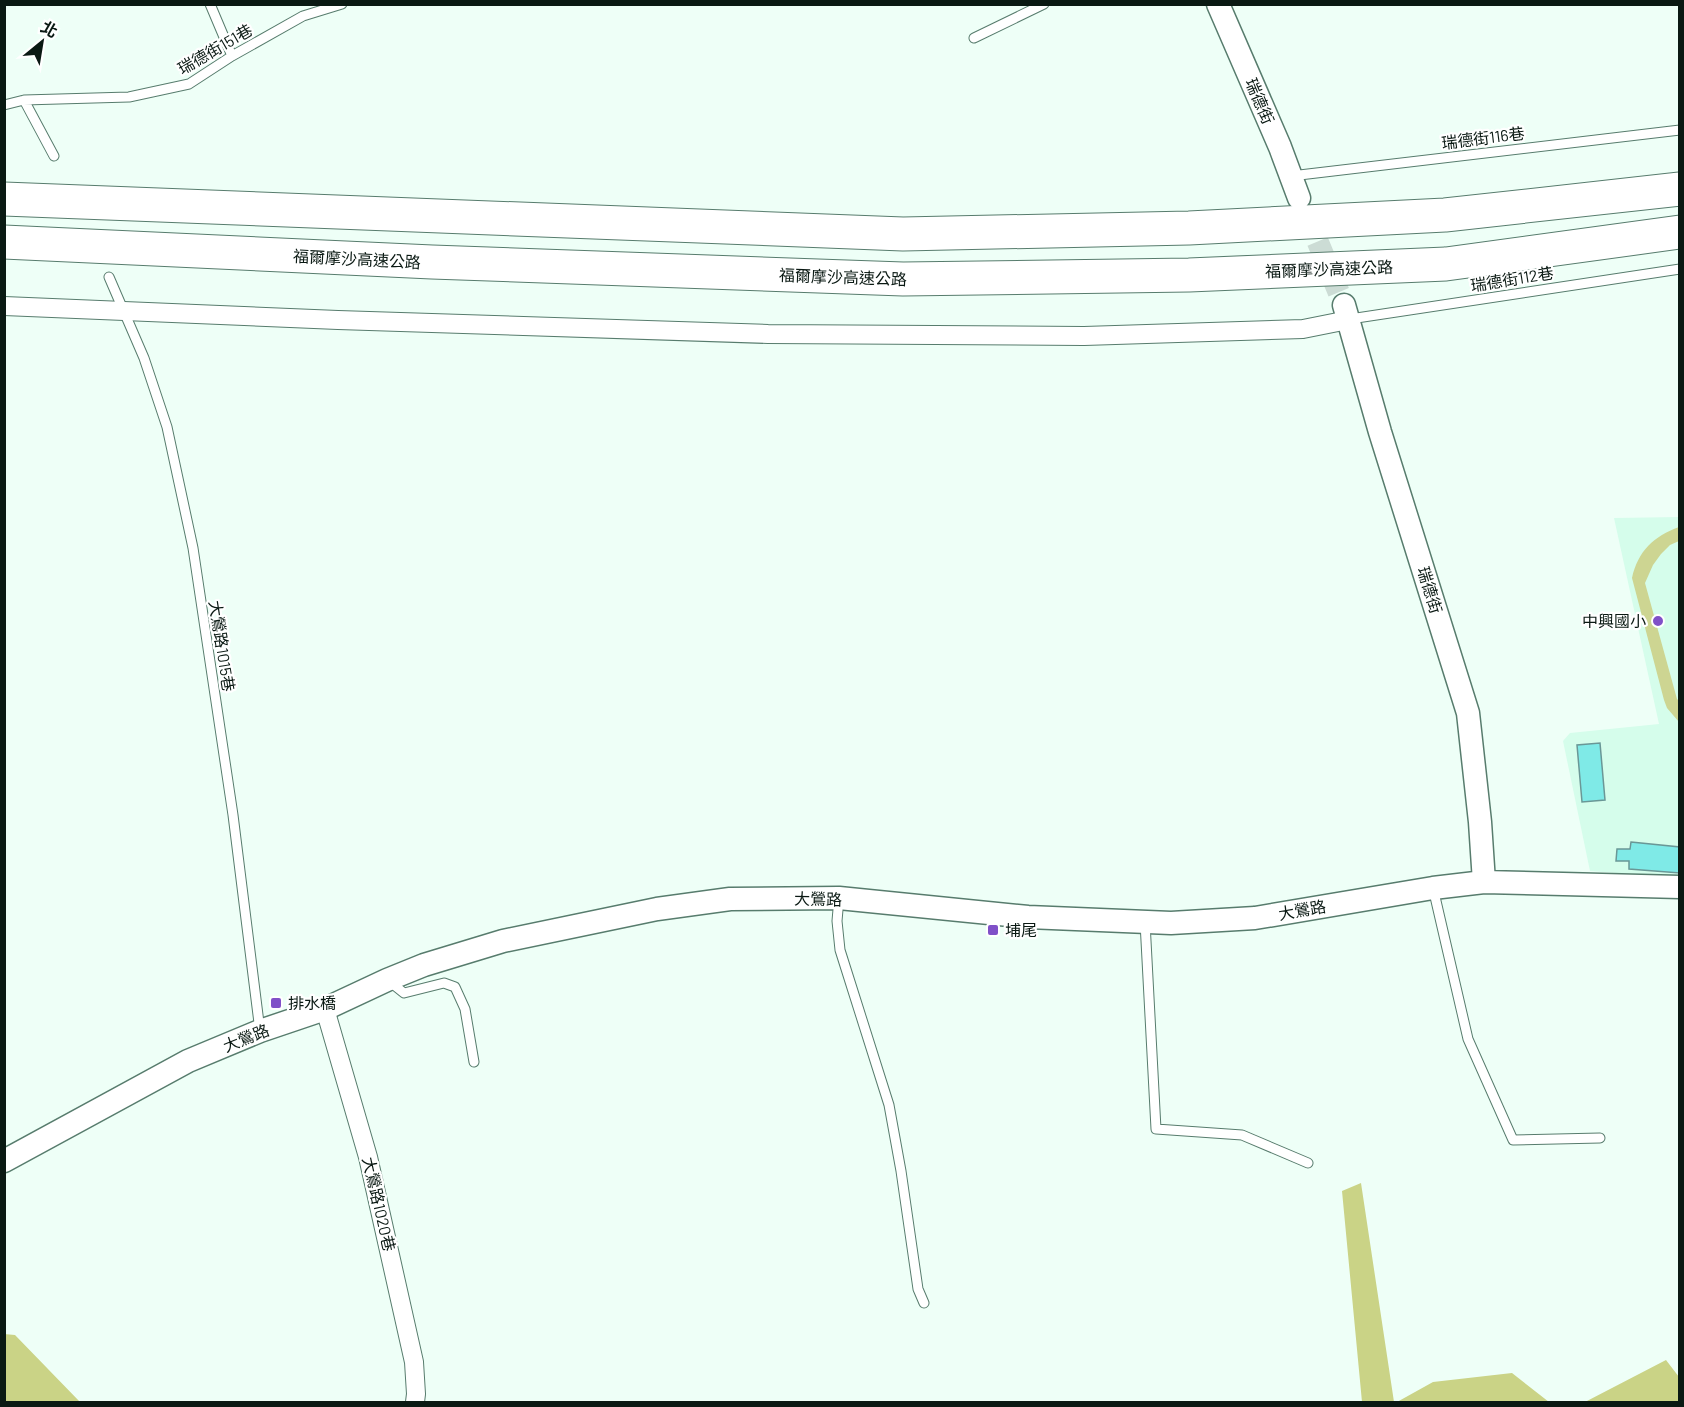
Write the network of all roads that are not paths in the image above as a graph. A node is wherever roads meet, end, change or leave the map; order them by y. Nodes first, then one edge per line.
1 (210, 4) edge
2 (342, 4) edge
3 (1044, 4) edge
4 (1218, 4) edge
5 (974, 38) dead end
6 (232, 56) junction
7 (24, 100) junction
8 (4, 105) edge
9 (1680, 130) edge
10 (54, 156) dead end
11 (1291, 176) junction
12 (1680, 189) edge
13 (1299, 198) tunnel mouth
14 (4, 199) edge
15 (1680, 232) edge
16 (4, 242) edge
17 (1680, 269) edge
18 (109, 277) dead end
19 (4, 306) edge
20 (124, 311) junction
21 (1346, 312) junction
22 (1484, 882) junction
23 (1680, 887) edge
24 (1433, 888) junction
25 (839, 898) junction
26 (1145, 921) junction
27 (387, 980) junction
28 (325, 1009) junction
29 (260, 1031) junction
30 (474, 1062) dead end
31 (1599, 1138) dead end
32 (4, 1161) edge
33 (1308, 1164) dead end
34 (924, 1303) dead end
35 (415, 1402) edge

1 - 6 lane
2 - 6 lane, 瑞德街151巷
3 - 5 lane
4 - 11 street, 瑞德街
6 - 7 lane, 瑞德街151巷
7 - 8 lane, 瑞德街151巷
7 - 10 lane
9 - 11 lane, 瑞德街116巷
11 - 13 street, 瑞德街
12 - 14 highway
15 - 16 highway, 福爾摩沙高速公路
17 - 21 lane, 瑞德街112巷
18 - 20 lane, 大鶯路1015巷
19 - 20 street
20 - 21 street
20 - 29 lane, 大鶯路1015巷
21 - 22 street, 瑞德街
22 - 23 street, 大鶯路
22 - 24 street, 大鶯路
24 - 26 street, 大鶯路
24 - 31 lane
25 - 26 street, 大鶯路
25 - 27 street, 大鶯路
25 - 34 lane
26 - 33 lane
27 - 28 street, 大鶯路
27 - 30 lane
28 - 29 street, 大鶯路
28 - 35 street, 大鶯路1020巷
29 - 32 street, 大鶯路

